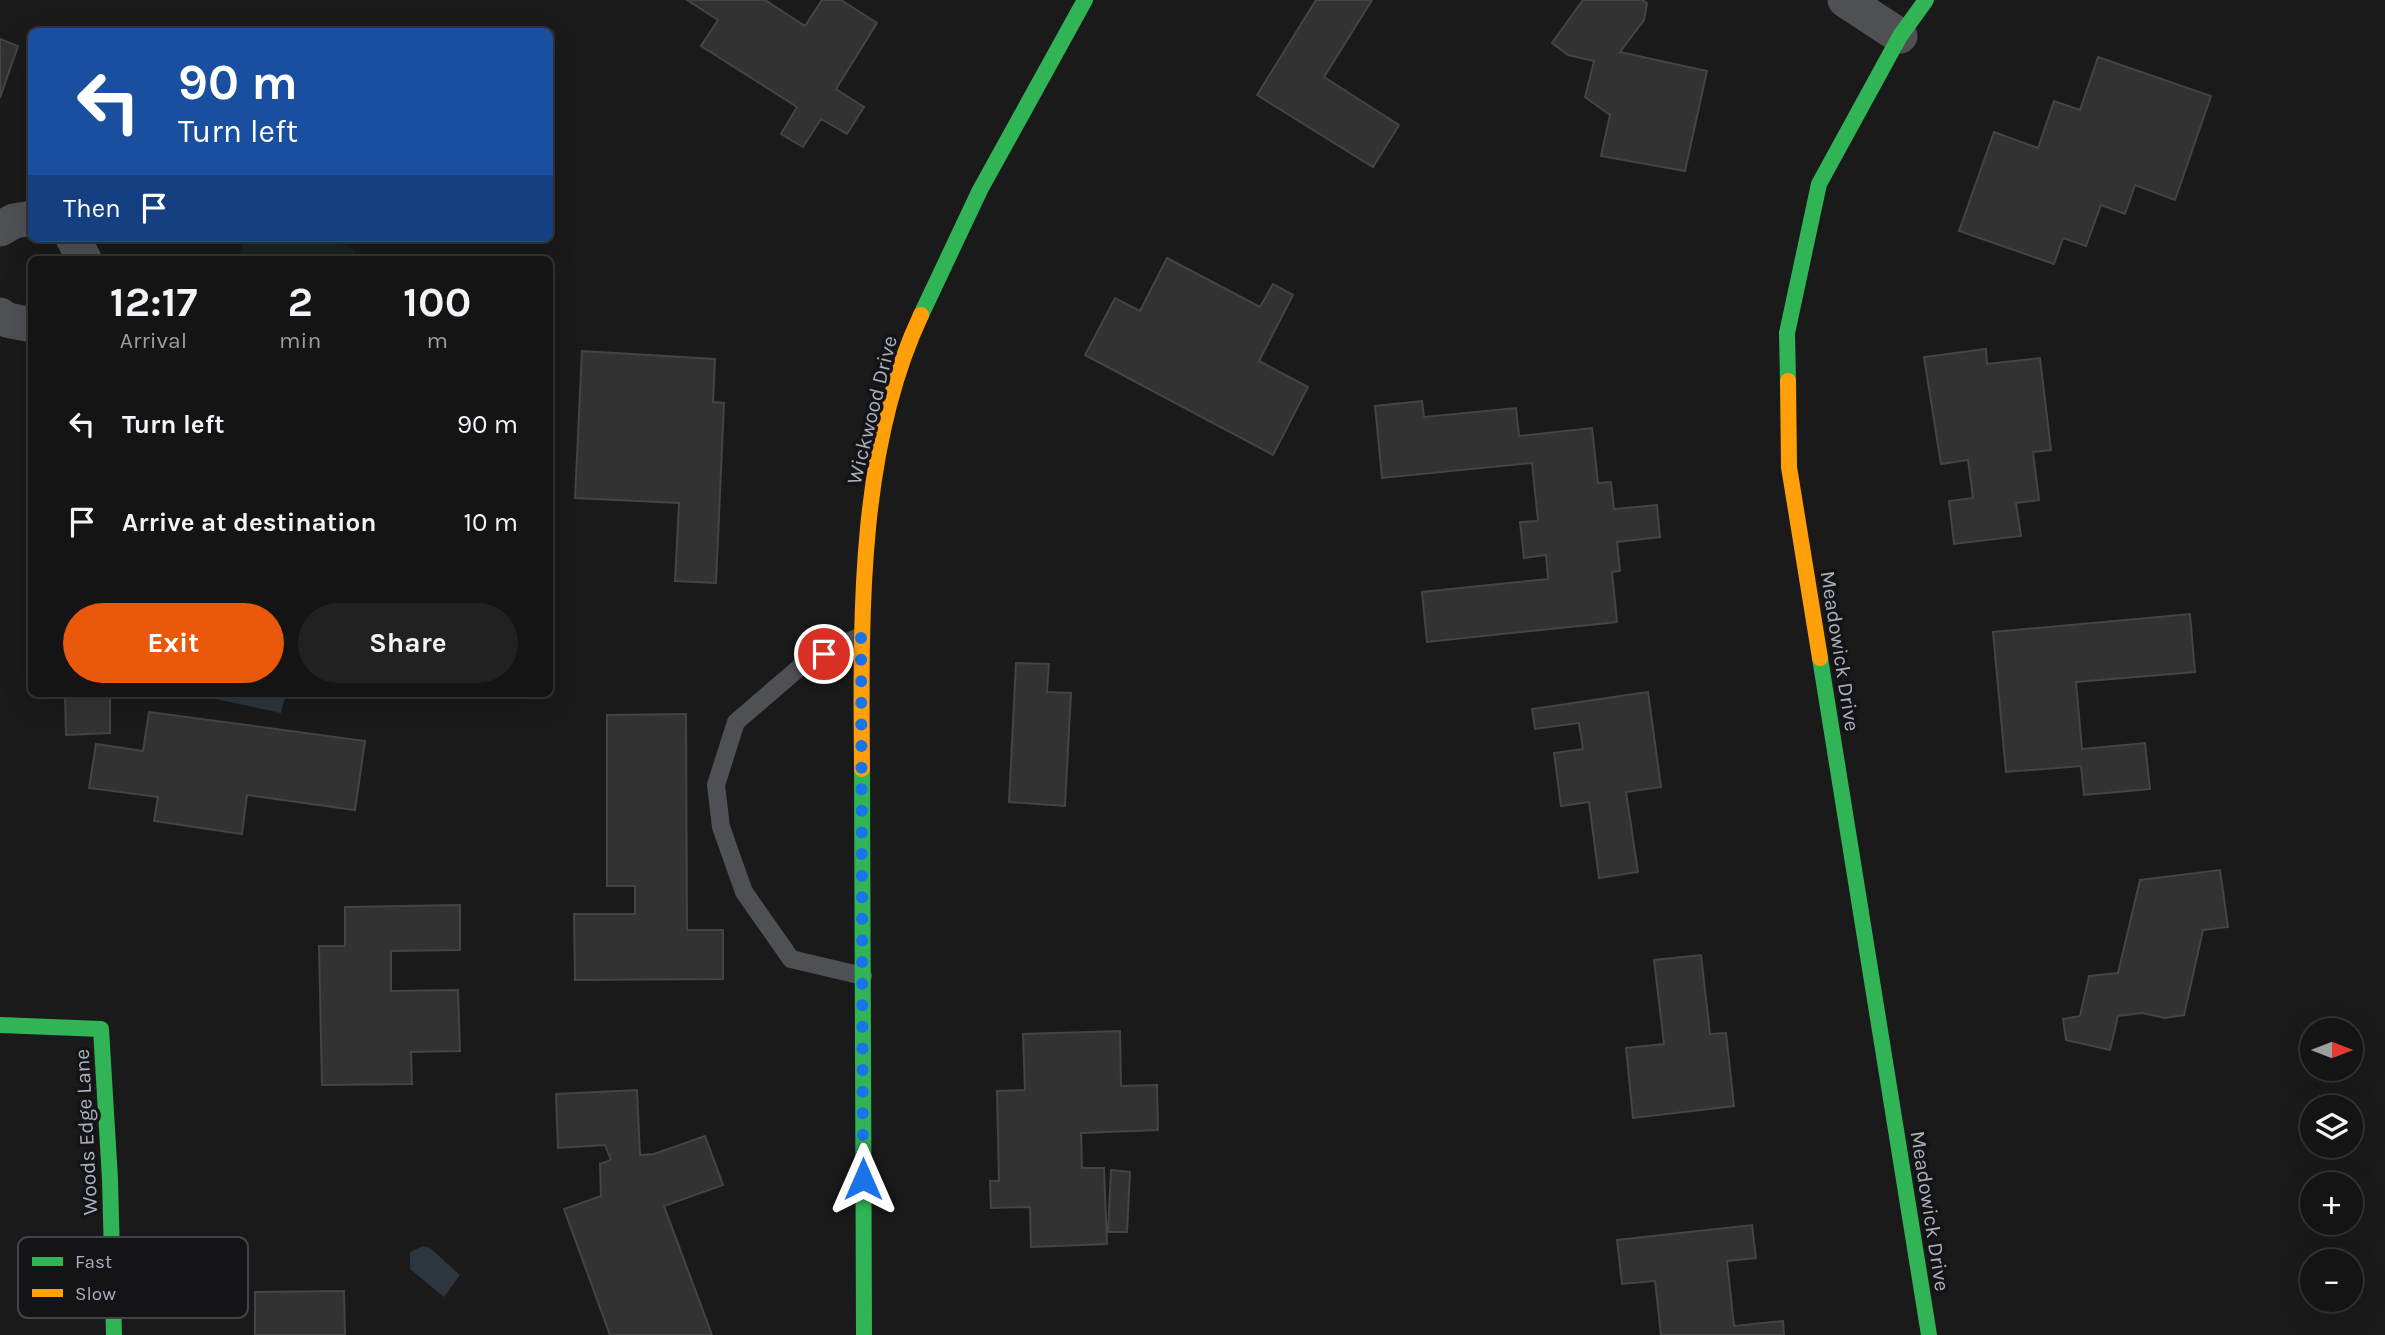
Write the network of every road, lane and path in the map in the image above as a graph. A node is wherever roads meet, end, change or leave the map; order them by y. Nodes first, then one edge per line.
1 (1086, 0) edge
2 (1845, 0) edge
3 (1926, 0) edge
4 (1900, 36) junction
5 (28, 219) edge
6 (0, 229) edge
7 (0, 315) edge
8 (28, 325) edge
9 (861, 636) junction
10 (863, 976) junction
11 (0, 1025) edge
12 (111, 1237) edge
13 (864, 1335) edge
14 (1929, 1335) edge

1 - 9 street, Wickwood Drive
2 - 4 street
3 - 4 street, Meadowick Drive
4 - 14 street, Meadowick Drive
5 - 6 street
7 - 8 street
9 - 10 street, Wickwood Drive
9 - 10 lane
10 - 13 street, Wickwood Drive
11 - 12 street, Woods Edge Lane

